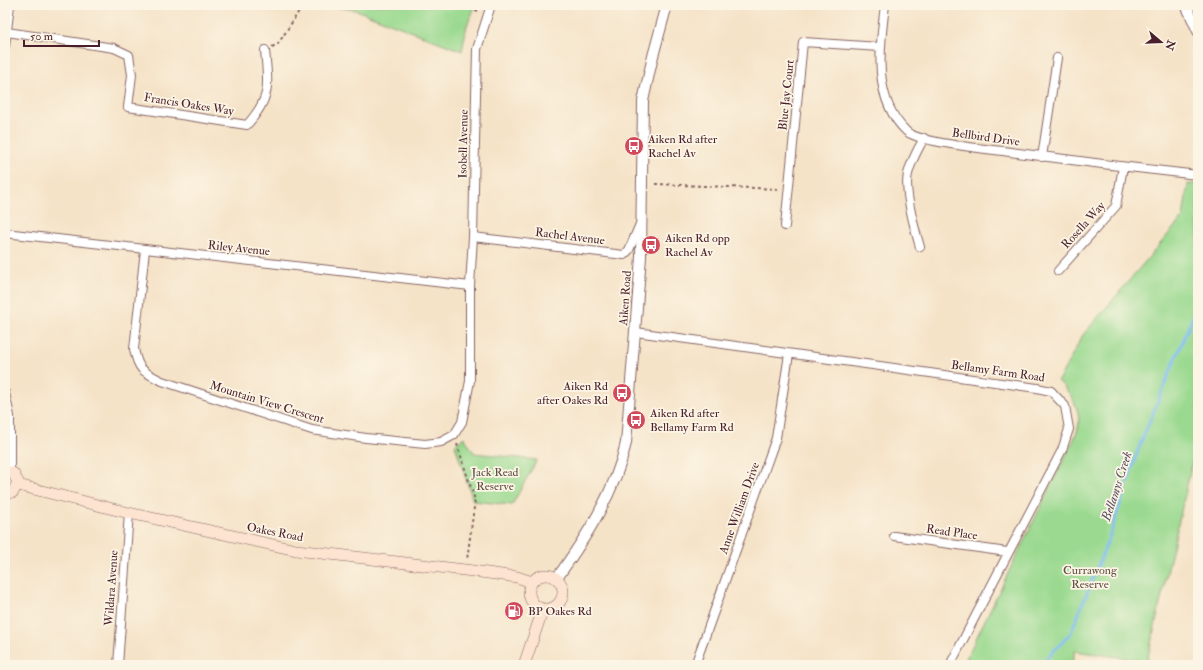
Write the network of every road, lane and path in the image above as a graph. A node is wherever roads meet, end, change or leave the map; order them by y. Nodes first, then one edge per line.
1 (10, 5) edge
2 (302, 5) edge
3 (458, 5) edge
4 (667, 5) edge
5 (885, 5) edge
6 (1186, 5) edge
7 (490, 8) edge
8 (1198, 30) edge
9 (7, 32) junction
10 (5, 46) edge
11 (880, 47) junction
12 (265, 50) joint
13 (1057, 58) dead end
14 (924, 138) junction
15 (1042, 157) junction
16 (1123, 167) junction
17 (1198, 175) edge
18 (655, 184) dead end
19 (789, 189) junction
20 (642, 220) junction
21 (785, 226) dead end
22 (5, 232) edge
23 (473, 237) junction
24 (920, 247) dead end
25 (145, 250) junction
26 (1058, 271) dead end
27 (470, 286) junction
28 (636, 332) junction
29 (789, 354) junction
30 (5, 393) edge
31 (454, 435) junction
32 (7, 471) edge
33 (18, 485) junction
34 (5, 494) edge
35 (129, 513) junction
36 (894, 536) dead end
37 (1007, 552) junction
38 (466, 570) junction
39 (557, 578) junction
40 (532, 582) junction
41 (543, 609) junction
42 (118, 665) edge
43 (524, 665) edge
44 (695, 665) edge
45 (950, 665) edge

1 - 9 street
2 - 12 path
3 - 7 path
4 - 20 street, Aiken Road
5 - 11 street, Bellbird Drive
6 - 8 street
7 - 23 street, Isobell Avenue
9 - 10 street
9 - 12 street, Francis Oakes Way
11 - 14 street, Bellbird Drive
11 - 19 street, Blue Jay Court
13 - 15 street
14 - 15 street, Bellbird Drive
14 - 24 street
15 - 16 street, Bellbird Drive
16 - 17 street, Bellbird Drive
16 - 26 street, Rosella Way
18 - 19 path
19 - 21 street, Blue Jay Court
20 - 23 street, Rachel Avenue
20 - 28 street, Aiken Road
22 - 25 street, Riley Avenue
23 - 27 street, Isobell Avenue
25 - 27 street, Riley Avenue
25 - 31 street, Mountain View Crescent
27 - 31 street
28 - 29 street, Bellamy Farm Road
28 - 39 street, Aiken Road
29 - 37 street, Bellamy Farm Road
29 - 44 street, Anne William Drive
30 - 32 street
31 - 38 path
32 - 33 main road
33 - 34 main road
33 - 35 main road, Oakes Road
35 - 38 main road, Oakes Road
35 - 42 street, Wildara Avenue
36 - 37 street, Read Place
37 - 45 street, Bellamy Farm Road
38 - 40 main road, Oakes Road
39 - 40 main road
39 - 41 main road
40 - 41 main road
41 - 43 main road

